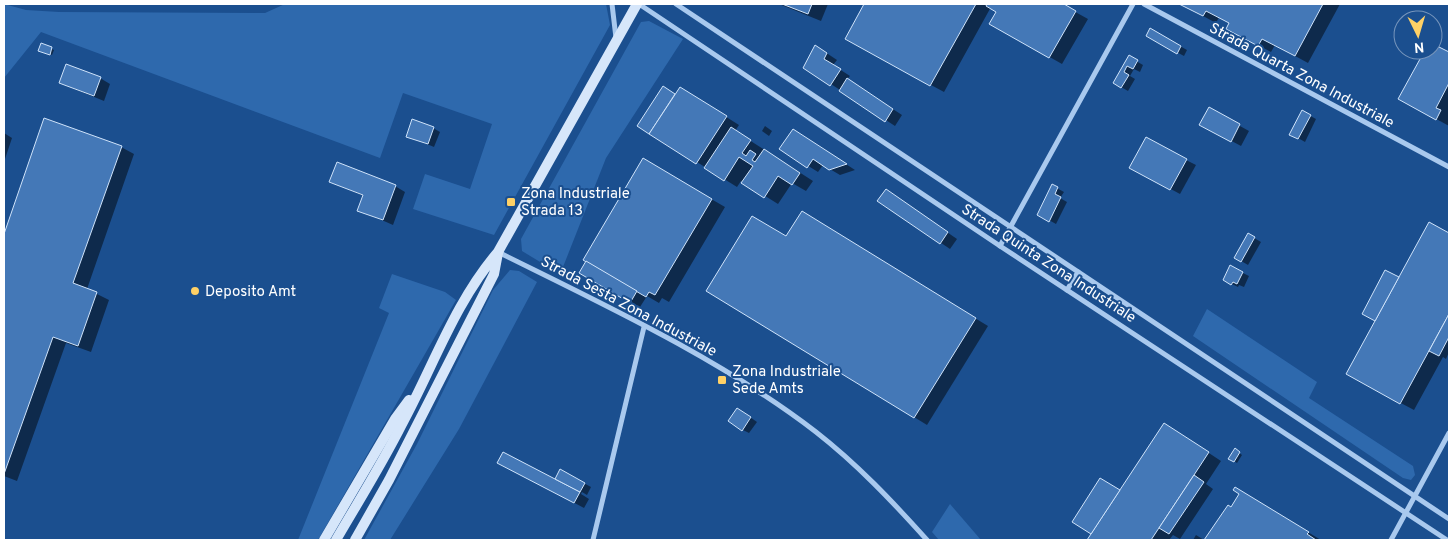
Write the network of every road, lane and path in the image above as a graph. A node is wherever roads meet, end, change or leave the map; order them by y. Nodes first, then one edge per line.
1 (612, 4) edge
2 (638, 4) edge
3 (676, 4) edge
4 (1132, 4) edge
5 (1144, 4) edge
6 (616, 43) junction
7 (1449, 167) edge
8 (1011, 228) junction
9 (1000, 246) junction
10 (498, 252) junction
11 (1078, 272) junction
12 (1067, 290) junction
13 (644, 327) junction
14 (421, 383) junction
15 (1449, 433) edge
16 (1415, 496) junction
17 (1406, 513) junction
18 (1449, 518) edge
19 (324, 540) edge
20 (336, 540) edge
21 (355, 540) edge
22 (593, 540) edge
23 (927, 540) edge
24 (1391, 540) edge
25 (1447, 540) edge

1 - 6 street
2 - 6 main road
2 - 9 street, Strada Quinta Zona Industriale
3 - 8 street, Strada Quinta Zona Industriale
4 - 8 street
5 - 7 street, Strada Quarta Zona Industriale
6 - 10 main road
8 - 9 street
8 - 11 street, Strada Quinta Zona Industriale
9 - 12 street, Strada Quinta Zona Industriale
10 - 13 street, Strada Sesta Zona Industriale
10 - 14 main road
10 - 21 main road
11 - 12 street
11 - 16 street, Strada Quinta Zona Industriale
12 - 17 street, Strada Quinta Zona Industriale
13 - 22 street
13 - 23 street, Strada Sesta Zona Industriale
14 - 19 main road
14 - 20 main road
15 - 16 street
16 - 17 street
16 - 18 street, Strada Quinta Zona Industriale
17 - 24 street
17 - 25 street, Strada Quinta Zona Industriale

